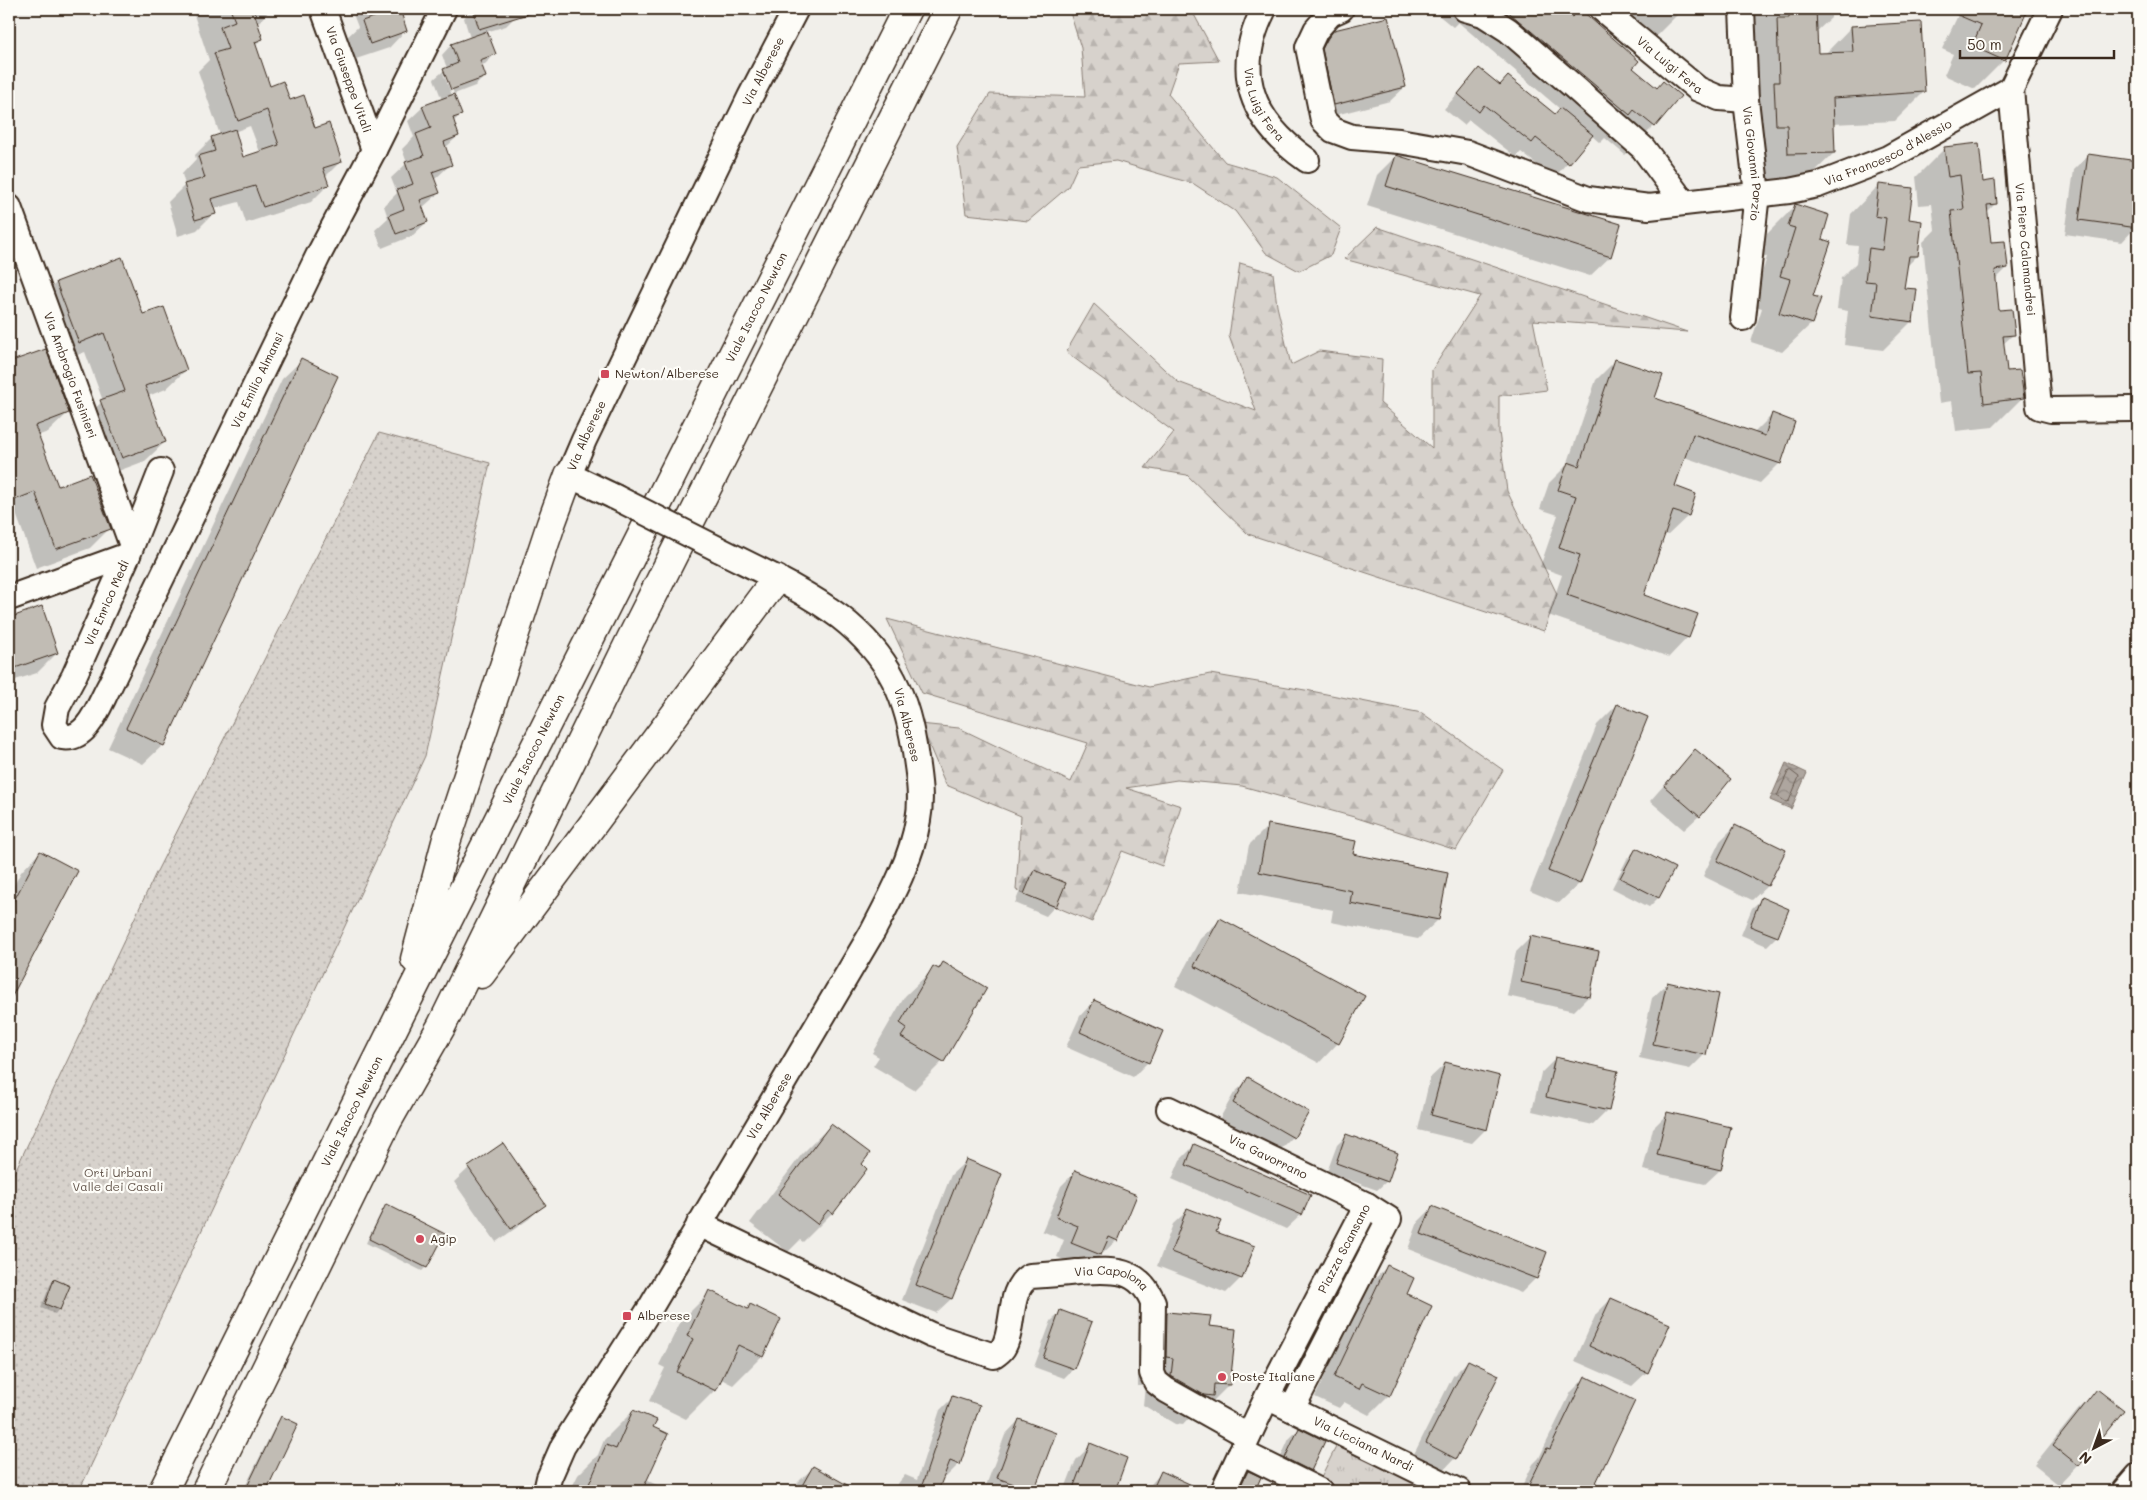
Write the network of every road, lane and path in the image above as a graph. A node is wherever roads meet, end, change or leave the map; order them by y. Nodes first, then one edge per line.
1 (323, 9) edge
2 (444, 9) edge
3 (796, 9) edge
4 (907, 9) edge
5 (948, 9) edge
6 (1264, 9) edge
7 (1341, 9) edge
8 (1465, 9) edge
9 (1602, 9) edge
10 (1742, 9) edge
11 (2050, 9) edge
12 (2011, 89) junction
13 (1746, 100) junction
14 (374, 150) junction
15 (1307, 160) dead end
16 (1757, 194) junction
17 (1683, 202) junction
18 (9, 207) edge
19 (1743, 318) dead end
20 (2131, 409) dead end
21 (161, 471) dead end
22 (569, 475) junction
23 (129, 549) junction
24 (776, 579) junction
25 (9, 598) edge
26 (62, 737) joint
27 (401, 1013) junction
28 (441, 1028) junction
29 (1169, 1109) dead end
30 (1367, 1206) junction
31 (699, 1224) junction
32 (1267, 1397) junction
33 (1292, 1409) junction
34 (1244, 1444) junction
35 (2138, 1476) edge
36 (164, 1491) edge
37 (206, 1491) edge
38 (546, 1491) edge
39 (1223, 1491) edge
40 (1320, 1491) edge
41 (1459, 1491) edge
42 (2125, 1491) edge

1 - 14 street, Via Giuseppe Vitali
2 - 14 street, Via Emilio Almansi
3 - 22 street, Via Alberese
4 - 27 highway, Viale Isacco Newton
5 - 28 highway
6 - 15 street, Via Luigi Fera
7 - 17 street, Via Francesco d'Alessio
8 - 17 street
9 - 13 street, Via Luigi Fera
10 - 13 street, Via Giovanni Porzio
11 - 12 street
12 - 16 street, Via Francesco d'Alessio
12 - 20 street, Via Piero Calamandrei
13 - 16 street, Via Giovanni Porzio
14 - 26 street, Via Emilio Almansi
16 - 17 street, Via Francesco d'Alessio
16 - 19 street, Via Giovanni Porzio
18 - 23 street, Via Ambrogio Fusinieri
21 - 23 street
22 - 24 street, Via Alberese, bridge
22 - 27 highway
23 - 25 street, Via Enrico Medi
23 - 26 street, Via Enrico Medi
24 - 28 highway
24 - 31 street, Via Alberese
27 - 36 highway, Viale Isacco Newton
28 - 37 highway
29 - 30 street, Via Gavorrano
30 - 32 street, Piazza Scansano
30 - 33 street, Piazza Scansano
31 - 34 street, Via Capolona
31 - 38 street, Via Alberese
32 - 33 street, Via Licciana Nardi
32 - 34 street, Piazza Scansano
33 - 41 street, Via Licciana Nardi
34 - 39 street, Piazza Scansano
34 - 40 street
35 - 42 street

